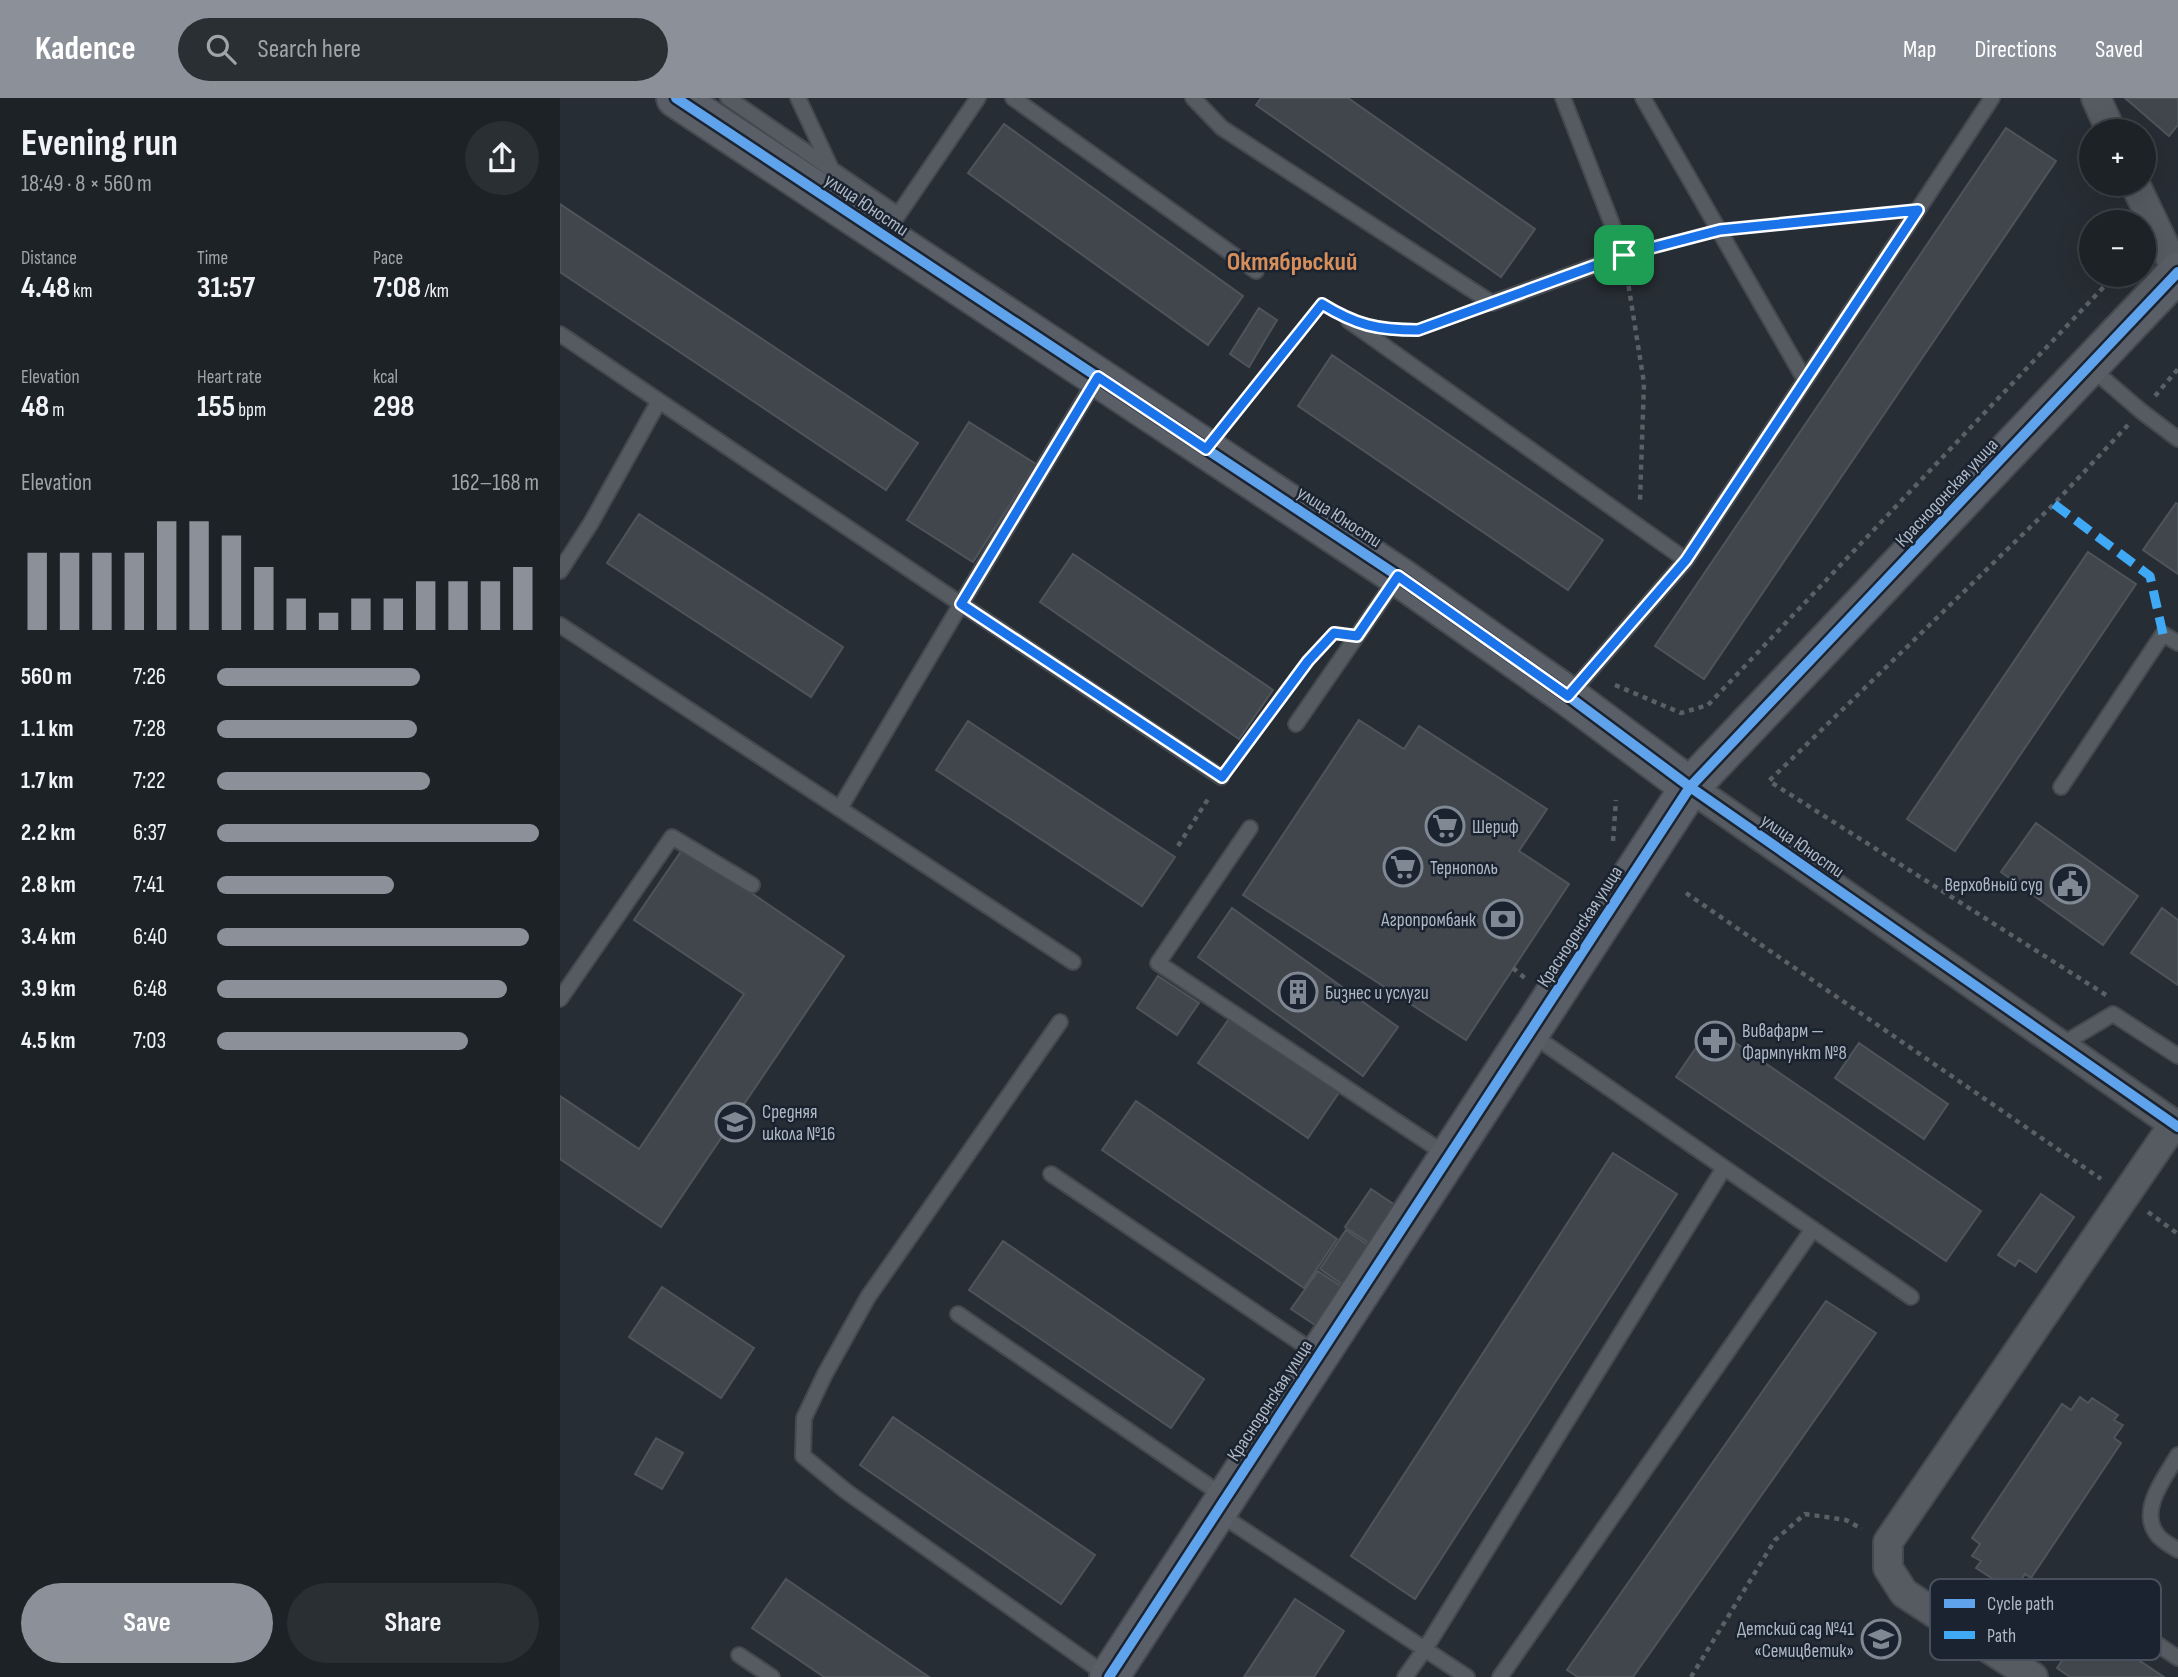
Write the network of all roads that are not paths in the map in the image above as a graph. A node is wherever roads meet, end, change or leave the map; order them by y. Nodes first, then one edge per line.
1 (676, 98) edge
2 (728, 98) edge
3 (798, 98) edge
4 (978, 98) edge
5 (1013, 98) edge
6 (1193, 98) edge
7 (1563, 98) edge
8 (1643, 98) edge
9 (1992, 98) edge
10 (2096, 98) edge
11 (2106, 119) edge
12 (831, 168) junction
13 (2141, 196) edge
14 (891, 225) junction
15 (1256, 271) dead end
16 (2178, 272) edge
17 (1349, 321) road end
18 (560, 334) edge
19 (2089, 366) junction
20 (1098, 377) junction
21 (1805, 380) junction
22 (659, 401) junction
23 (2178, 439) edge
24 (1686, 560) junction
25 (560, 571) edge
26 (1398, 576) junction
27 (961, 604) junction
28 (560, 625) edge
29 (2178, 643) edge
30 (1578, 685) junction
31 (1296, 724) dead end
32 (1222, 777) road end
33 (1690, 787) junction
34 (2061, 787) dead end
35 (839, 808) junction
36 (1250, 828) dead end
37 (752, 885) dead end
38 (1073, 962) dead end
39 (560, 999) edge
40 (1060, 1022) dead end
41 (1530, 1034) junction
42 (2061, 1045) junction
43 (2178, 1056) edge
44 (2176, 1126) edge
45 (1449, 1156) junction
46 (1724, 1168) junction
47 (1051, 1174) dead end
48 (1813, 1229) junction
49 (1911, 1297) dead end
50 (958, 1314) dead end
51 (1319, 1356) junction
52 (2178, 1455) edge
53 (1222, 1505) junction
54 (2178, 1550) edge
55 (1930, 1610) edge
56 (2161, 1647) edge
57 (1424, 1649) junction
58 (739, 1655) dead end
59 (2178, 1658) edge
60 (2007, 1660) edge
61 (772, 1677) edge
62 (1109, 1677) edge
63 (1405, 1677) edge
64 (1467, 1677) edge
65 (1500, 1677) edge
66 (2033, 1677) edge

1 - 14 street, улица Юности
2 - 12 lane
3 - 12 lane
4 - 14 lane
5 - 15 lane
6 - 7 lane
8 - 21 lane
9 - 21 lane
10 - 11 street
12 - 14 lane
13 - 16 street
14 - 20 street, улица Юности
16 - 19 street, Краснодонская улица
17 - 24 lane
18 - 22 lane
19 - 23 lane
19 - 33 street, Краснодонская улица
20 - 26 street, улица Юности
20 - 27 lane
21 - 24 lane
22 - 25 lane
22 - 27 lane
24 - 30 lane
26 - 30 street, улица Юности
26 - 31 lane
27 - 32 lane
27 - 35 lane
28 - 35 lane
29 - 34 lane
30 - 33 street, улица Юности
33 - 41 street, Краснодонская улица
33 - 42 street, улица Юности
35 - 38 lane
36 - 45 lane
37 - 39 lane
40 - 62 lane
41 - 45 street, Краснодонская улица
41 - 46 lane
42 - 43 lane
42 - 44 street, улица Юности
44 - 55 street
45 - 51 street, Краснодонская улица
46 - 48 lane
46 - 57 lane
47 - 51 lane
48 - 49 lane
48 - 65 lane
50 - 53 lane
51 - 53 street, Краснодонская улица
52 - 54 lane
53 - 57 lane
53 - 62 street, Краснодонская улица
56 - 59 lane
57 - 63 lane
57 - 64 lane
58 - 61 lane
60 - 66 street

